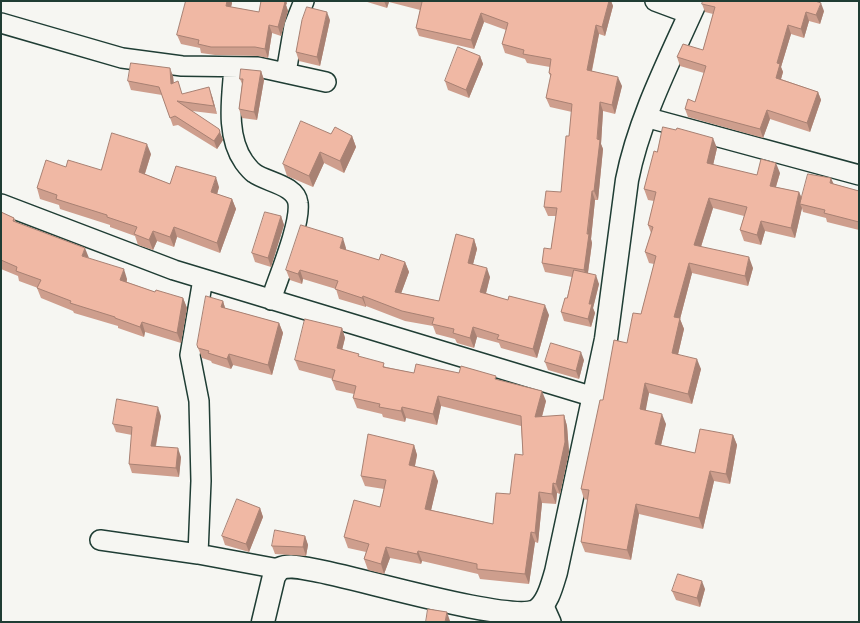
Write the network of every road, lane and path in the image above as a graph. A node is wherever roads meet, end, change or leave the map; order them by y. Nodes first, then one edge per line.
1 (304, 1) edge
2 (655, 1) edge
3 (693, 7) edge
4 (1, 24) edge
5 (234, 67) junction
6 (286, 73) junction
7 (326, 82) dead end
8 (645, 118) junction
9 (859, 175) edge
10 (1, 204) edge
11 (203, 279) junction
12 (271, 300) junction
13 (594, 397) junction
14 (100, 540) dead end
15 (198, 554) junction
16 (278, 569) junction
17 (547, 613) edge
18 (262, 622) edge

1 - 6 street
2 - 3 street
3 - 8 street
4 - 5 street
5 - 6 street
5 - 12 street
6 - 7 street
8 - 9 street
8 - 13 street
10 - 11 street
11 - 12 street
11 - 15 street
12 - 13 street
13 - 17 street
14 - 15 street
15 - 16 street
16 - 17 street
16 - 18 street

